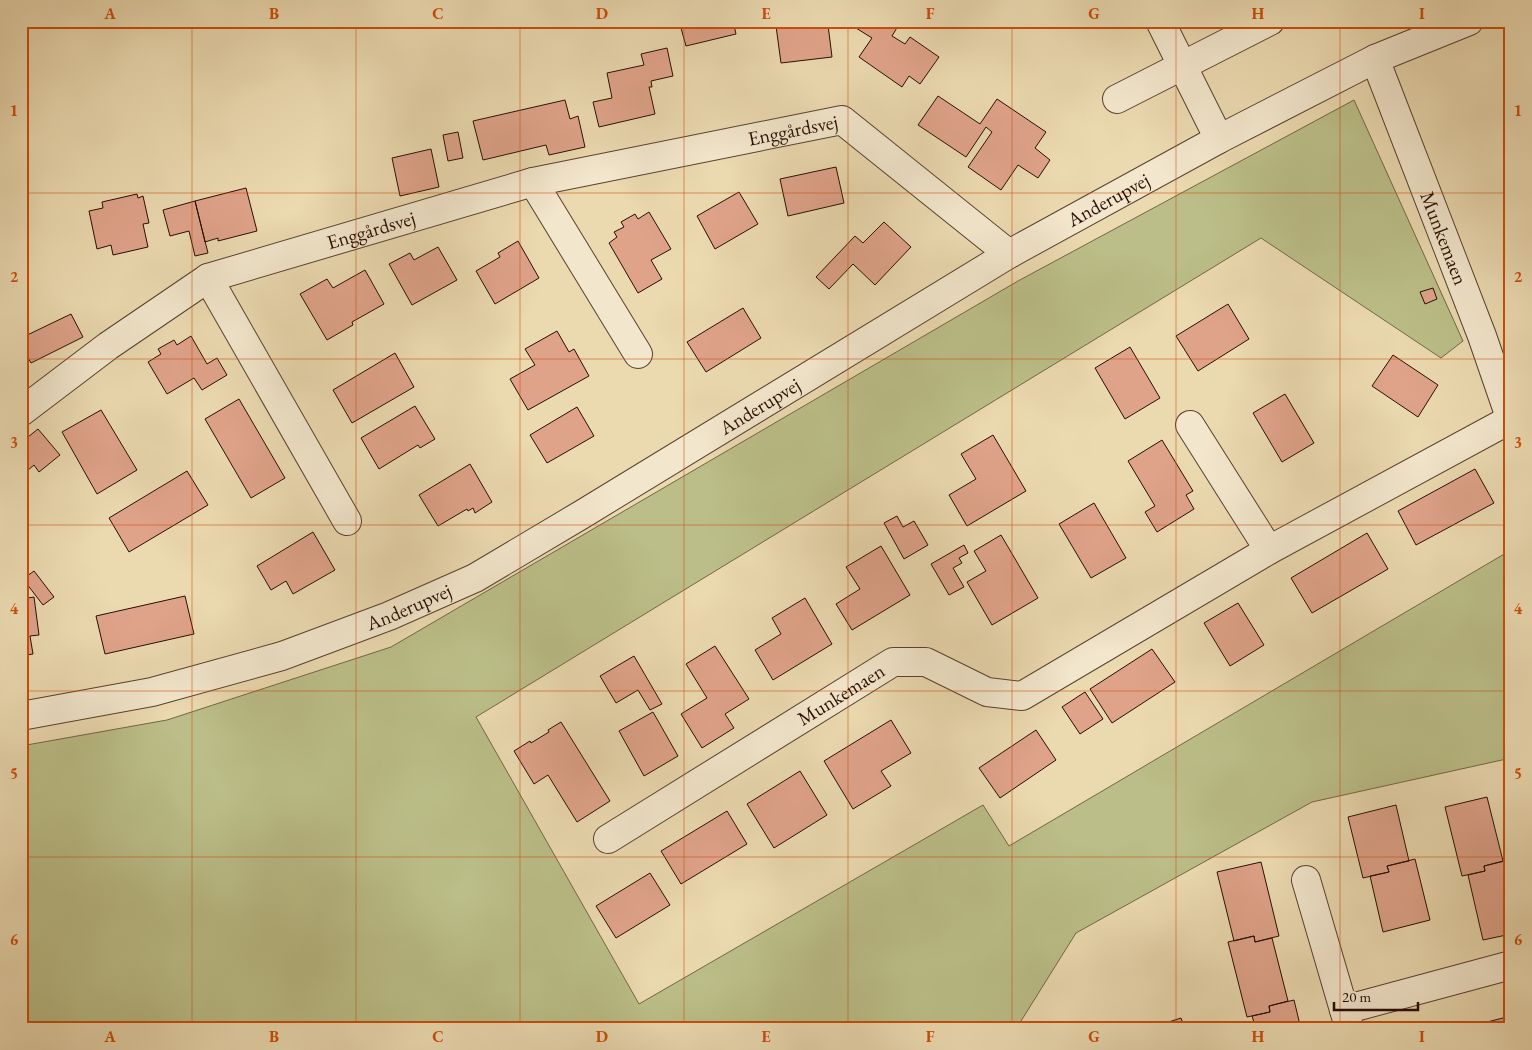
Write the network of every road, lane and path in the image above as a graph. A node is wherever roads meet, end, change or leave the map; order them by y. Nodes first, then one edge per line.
1 (1160, 21) edge
2 (1270, 21) edge
3 (1468, 21) edge
4 (1375, 59) junction
5 (1183, 66) junction
6 (1117, 99) dead end
7 (1219, 139) junction
8 (533, 182) junction
9 (1009, 254) junction
10 (208, 278) junction
11 (638, 354) dead end
12 (21, 412) edge
13 (1511, 419) edge
14 (1190, 425) dead end
15 (347, 521) dead end
16 (1268, 550) junction
17 (21, 716) edge
18 (608, 839) dead end
19 (1306, 880) dead end
20 (1511, 965) edge
21 (1347, 1020) edge

1 - 5 street
2 - 5 street
3 - 4 street, Anderupvej
4 - 7 street, Anderupvej
4 - 13 street, Munkemaen
5 - 6 street
5 - 7 street
7 - 9 street, Anderupvej
8 - 9 street, Enggårdsvej
8 - 10 street, Enggårdsvej
8 - 11 street
9 - 17 street, Anderupvej
10 - 12 street, Enggårdsvej
10 - 15 street
13 - 16 street, Munkemaen
14 - 16 street
16 - 18 street, Munkemaen
19 - 21 street
20 - 21 street

